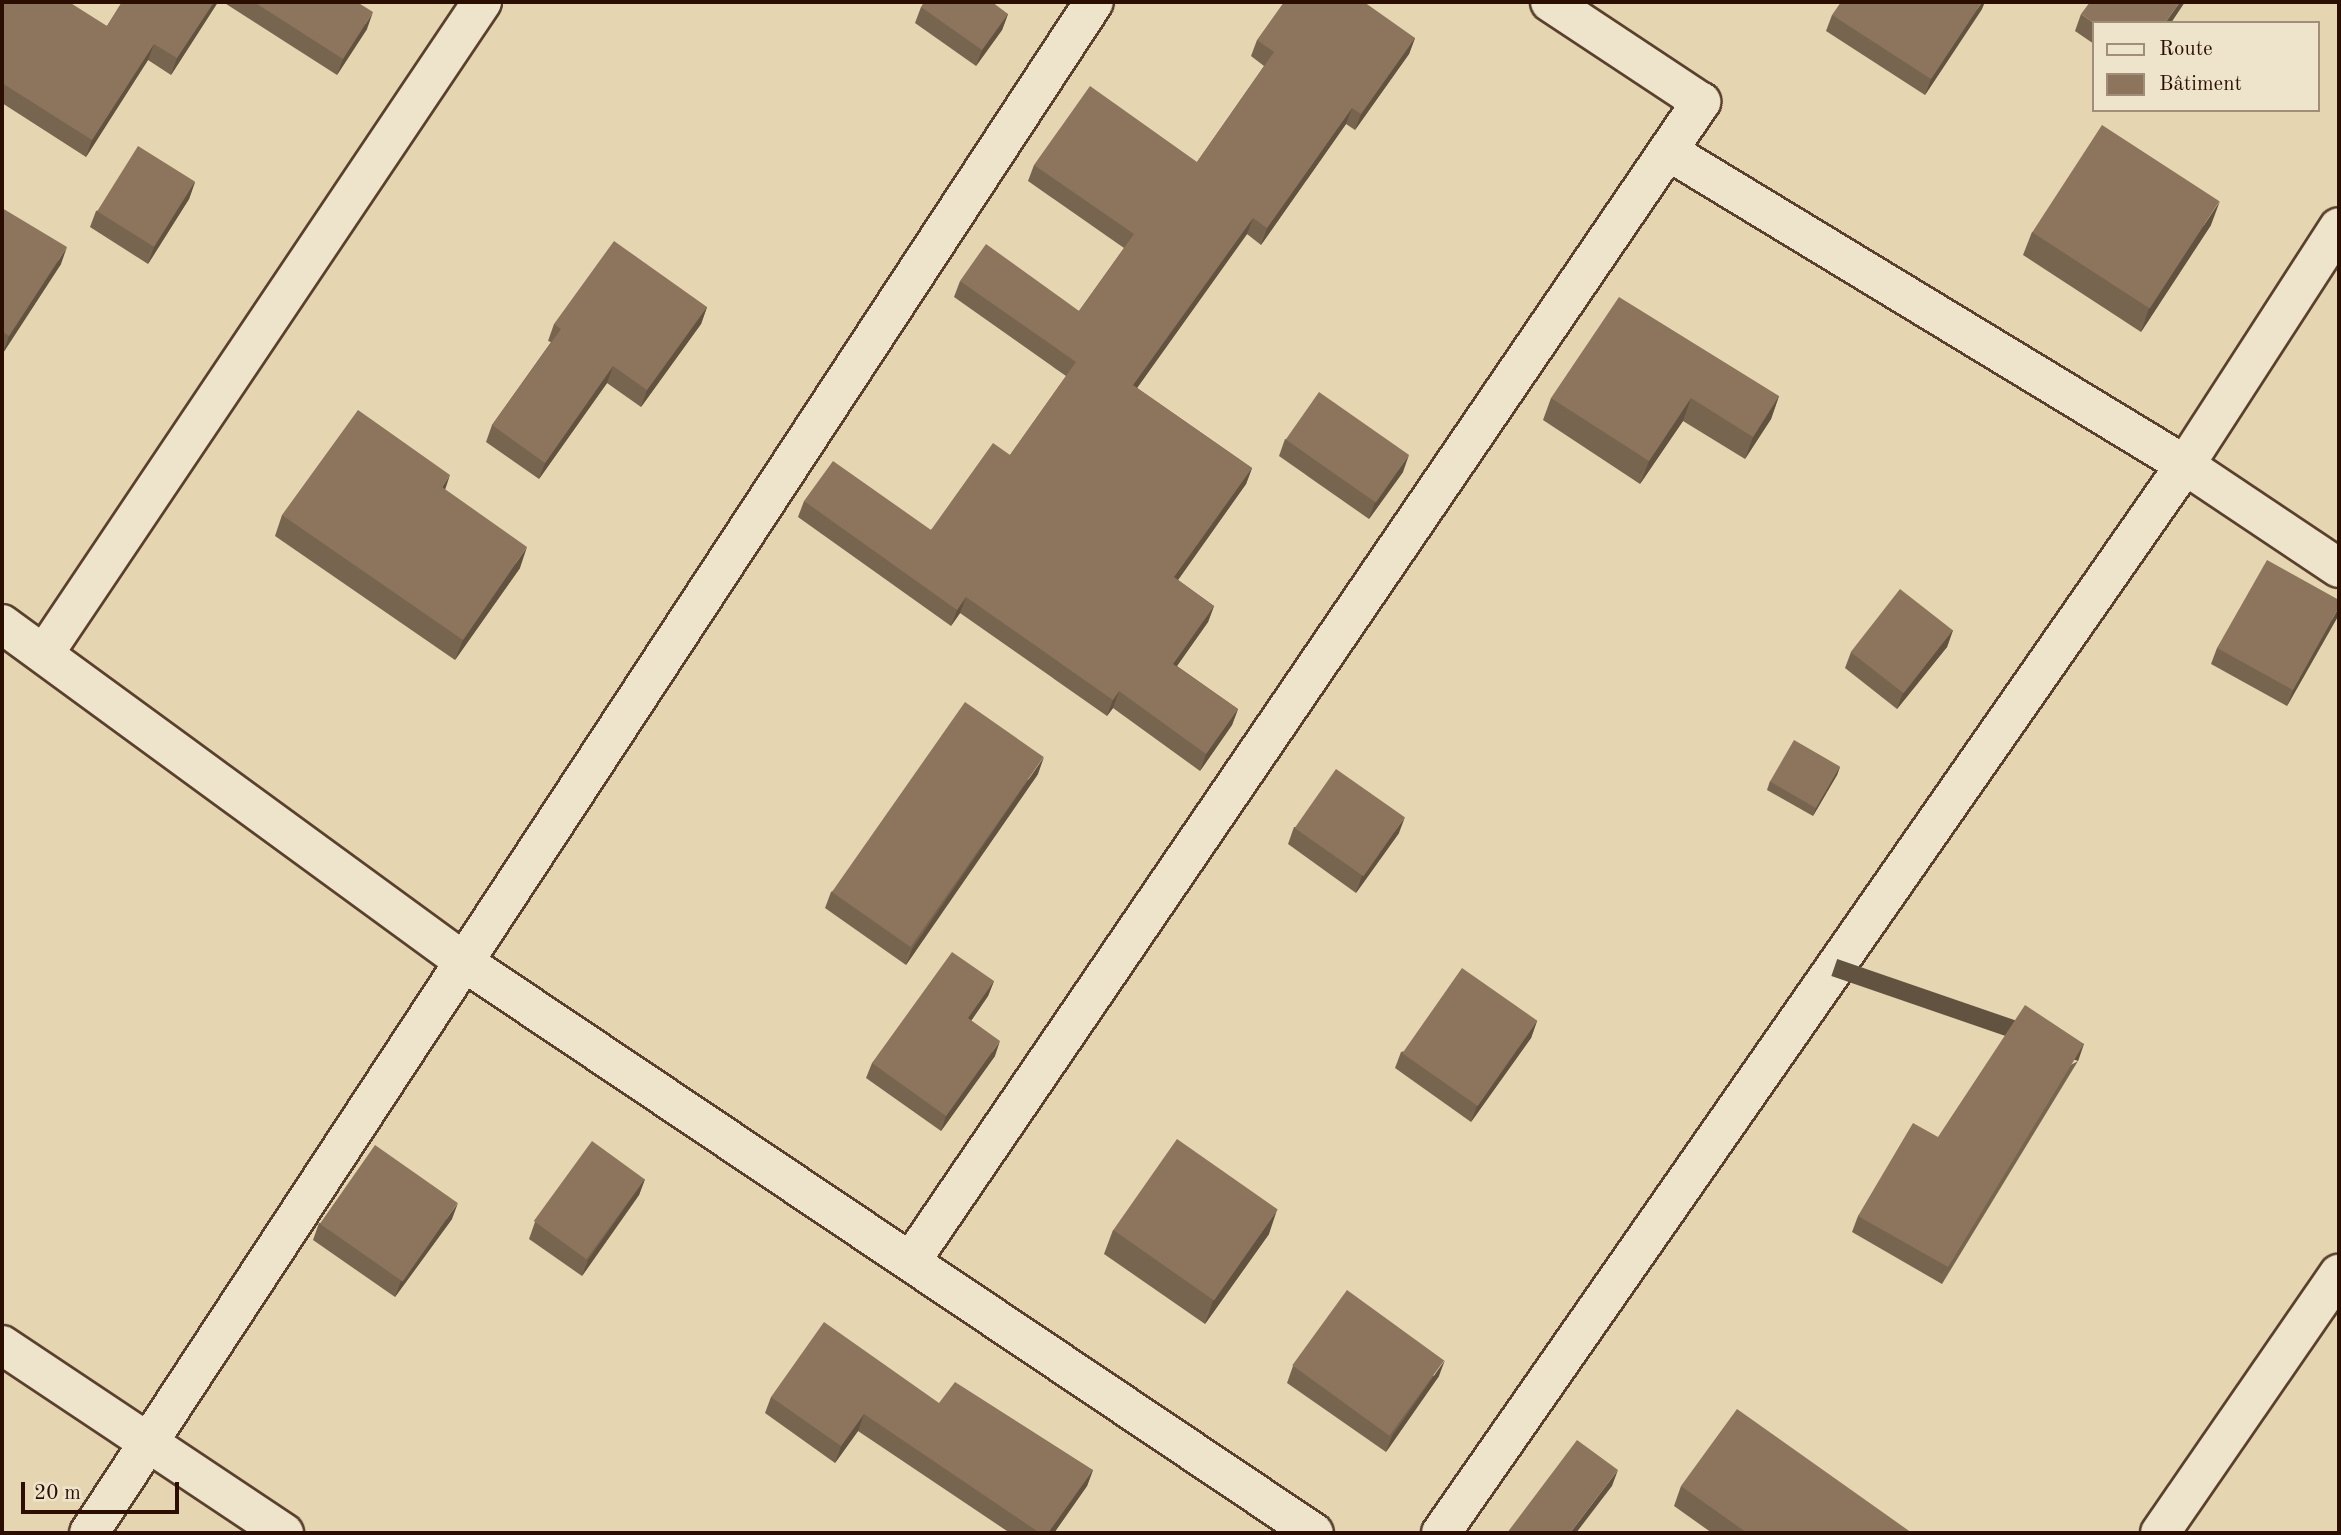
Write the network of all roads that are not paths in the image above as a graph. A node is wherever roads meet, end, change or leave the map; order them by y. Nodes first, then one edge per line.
1 (482, 2) edge
2 (1094, 2) edge
3 (1550, 2) edge
4 (1668, 151) junction
5 (2339, 226) edge
6 (2185, 465) junction
7 (2339, 568) edge
8 (2, 624) edge
9 (47, 651) junction
10 (467, 964) junction
11 (911, 1261) junction
12 (2339, 1274) edge
13 (2, 1345) edge
14 (149, 1444) junction
15 (89, 1533) edge
16 (284, 1533) edge
17 (1314, 1533) edge
18 (1441, 1533) edge
19 (2160, 1533) edge

1 - 9 street
2 - 10 street
3 - 4 street
4 - 6 street
4 - 11 street
5 - 6 street
6 - 7 street
6 - 18 street
8 - 9 street
9 - 10 street
10 - 11 street
10 - 14 street
11 - 17 street
12 - 19 street
13 - 14 street
14 - 15 street
14 - 16 street

